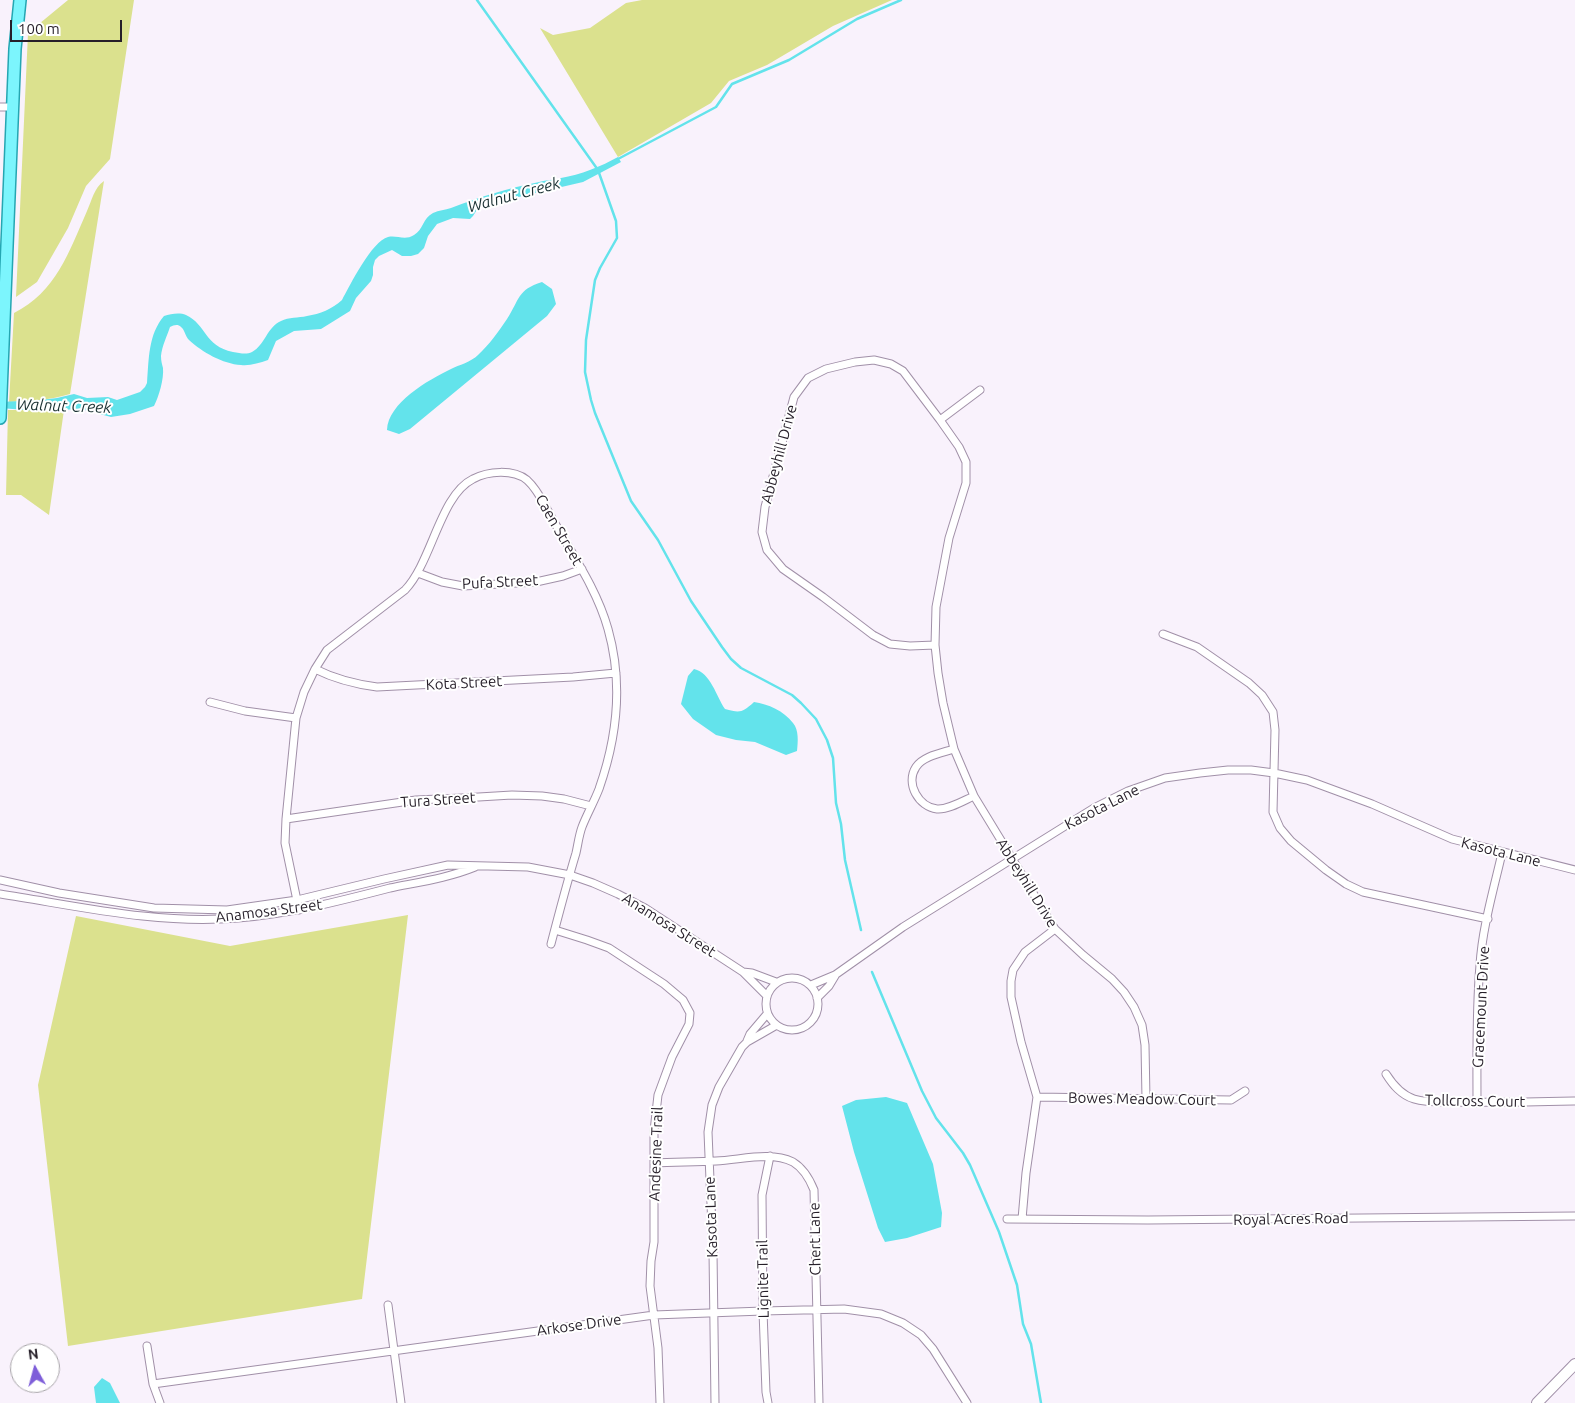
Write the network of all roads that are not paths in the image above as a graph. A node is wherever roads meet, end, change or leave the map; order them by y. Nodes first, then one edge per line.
1 (20, 0) edge
2 (0, 106) edge
3 (13, 107) junction
4 (980, 390) dead end
5 (0, 418) edge
6 (940, 420) junction
7 (582, 569) junction
8 (418, 573) junction
9 (1163, 634) dead end
10 (935, 645) junction
11 (315, 670) junction
12 (616, 673) junction
13 (210, 702) dead end
14 (296, 718) junction
15 (954, 749) junction
16 (1274, 773) junction
17 (974, 796) junction
18 (591, 806) junction
19 (286, 819) junction
20 (1502, 853) junction
21 (1011, 859) junction
22 (475, 867) junction
23 (1575, 870) edge
24 (570, 875) junction
25 (0, 880) edge
26 (0, 894) edge
27 (297, 900) junction
28 (299, 910) junction
29 (1488, 919) junction
30 (1055, 929) junction
31 (555, 930) junction
32 (551, 944) dead end
33 (743, 972) junction
34 (836, 975) junction
35 (776, 982) junction
36 (811, 985) junction
37 (767, 996) junction
38 (817, 998) junction
39 (767, 1014) junction
40 (775, 1026) junction
41 (747, 1042) junction
42 (1386, 1074) dead end
43 (1245, 1091) dead end
44 (1037, 1097) junction
45 (1146, 1099) junction
46 (1575, 1101) edge
47 (1477, 1103) junction
48 (770, 1156) junction
49 (708, 1161) junction
50 (654, 1163) junction
51 (1575, 1216) edge
52 (1007, 1219) dead end
53 (1022, 1219) junction
54 (388, 1306) dead end
55 (763, 1310) junction
56 (817, 1310) junction
57 (713, 1312) junction
58 (654, 1315) junction
59 (147, 1346) dead end
60 (394, 1351) junction
61 (1575, 1364) edge
62 (153, 1384) junction
63 (160, 1403) edge
64 (401, 1403) edge
65 (660, 1403) edge
66 (715, 1403) edge
67 (768, 1403) edge
68 (819, 1403) edge
69 (967, 1403) edge
70 (1538, 1403) edge

1 - 3 main road
2 - 3 street
3 - 5 main road
4 - 6 street
6 - 10 street, Abbeyhill Drive
6 - 10 street, Abbeyhill Drive
7 - 8 street, Pufa Street
7 - 8 street, Caen Street
7 - 12 street, Caen Street
8 - 11 street, Caen Street
9 - 16 street
10 - 15 street, Abbeyhill Drive
11 - 12 street, Kota Street
11 - 14 street, Caen Street
12 - 18 street, Caen Street
13 - 14 street
14 - 19 street, Caen Street
15 - 17 street, Abbeyhill Drive
15 - 17 street
16 - 20 street, Kasota Lane
16 - 21 street, Kasota Lane
16 - 29 street
17 - 21 street, Abbeyhill Drive
18 - 19 street, Tura Street
18 - 24 street, Caen Street
19 - 27 street, Caen Street
20 - 23 street, Kasota Lane
20 - 29 street, Gracemount Drive
21 - 30 street, Abbeyhill Drive
21 - 34 street, Kasota Lane
22 - 24 street, Anamosa Street
22 - 27 street, Anamosa Street
22 - 28 street, Anamosa Street
24 - 31 street, Caen Street
24 - 33 street, Anamosa Street
25 - 27 street, Anamosa Street
26 - 28 street, Anamosa Street
27 - 28 street, Caen Street
29 - 47 street, Gracemount Drive
30 - 44 street
30 - 45 street, Abbeyhill Drive
31 - 32 street, Caen Street
31 - 50 street, Andesine Trail
33 - 35 street, Anamosa Street
33 - 37 street, Anamosa Street
34 - 36 street, Kasota Lane
34 - 38 street, Kasota Lane
35 - 36 street
35 - 37 street
36 - 38 street
37 - 39 street
38 - 40 street, Kasota Lane
39 - 40 street
39 - 41 street, Kasota Lane
40 - 41 street, Kasota Lane
41 - 49 street, Kasota Lane
42 - 47 street, Tollcross Court
43 - 45 street, Bowes Meadow Court
44 - 45 street, Bowes Meadow Court
44 - 53 street
46 - 47 street, Tollcross Court
48 - 49 street, Chert Lane
48 - 55 street, Lignite Trail
48 - 56 street, Chert Lane
49 - 50 street, Chert Lane
49 - 57 street, Kasota Lane
50 - 58 street, Andesine Trail
51 - 53 street, Royal Acres Road
52 - 53 street, Royal Acres Road
54 - 60 street
55 - 56 street, Arkose Drive
55 - 57 street, Arkose Drive
55 - 67 street, Lignite Trail
56 - 68 street, Chert Lane
56 - 69 street, Arkose Drive
57 - 58 street, Arkose Drive
57 - 66 street, Kasota Lane
58 - 60 street, Arkose Drive
58 - 65 street, Andesine Trail
59 - 62 street
60 - 62 street, Arkose Drive
60 - 64 street
61 - 70 street
62 - 63 street

